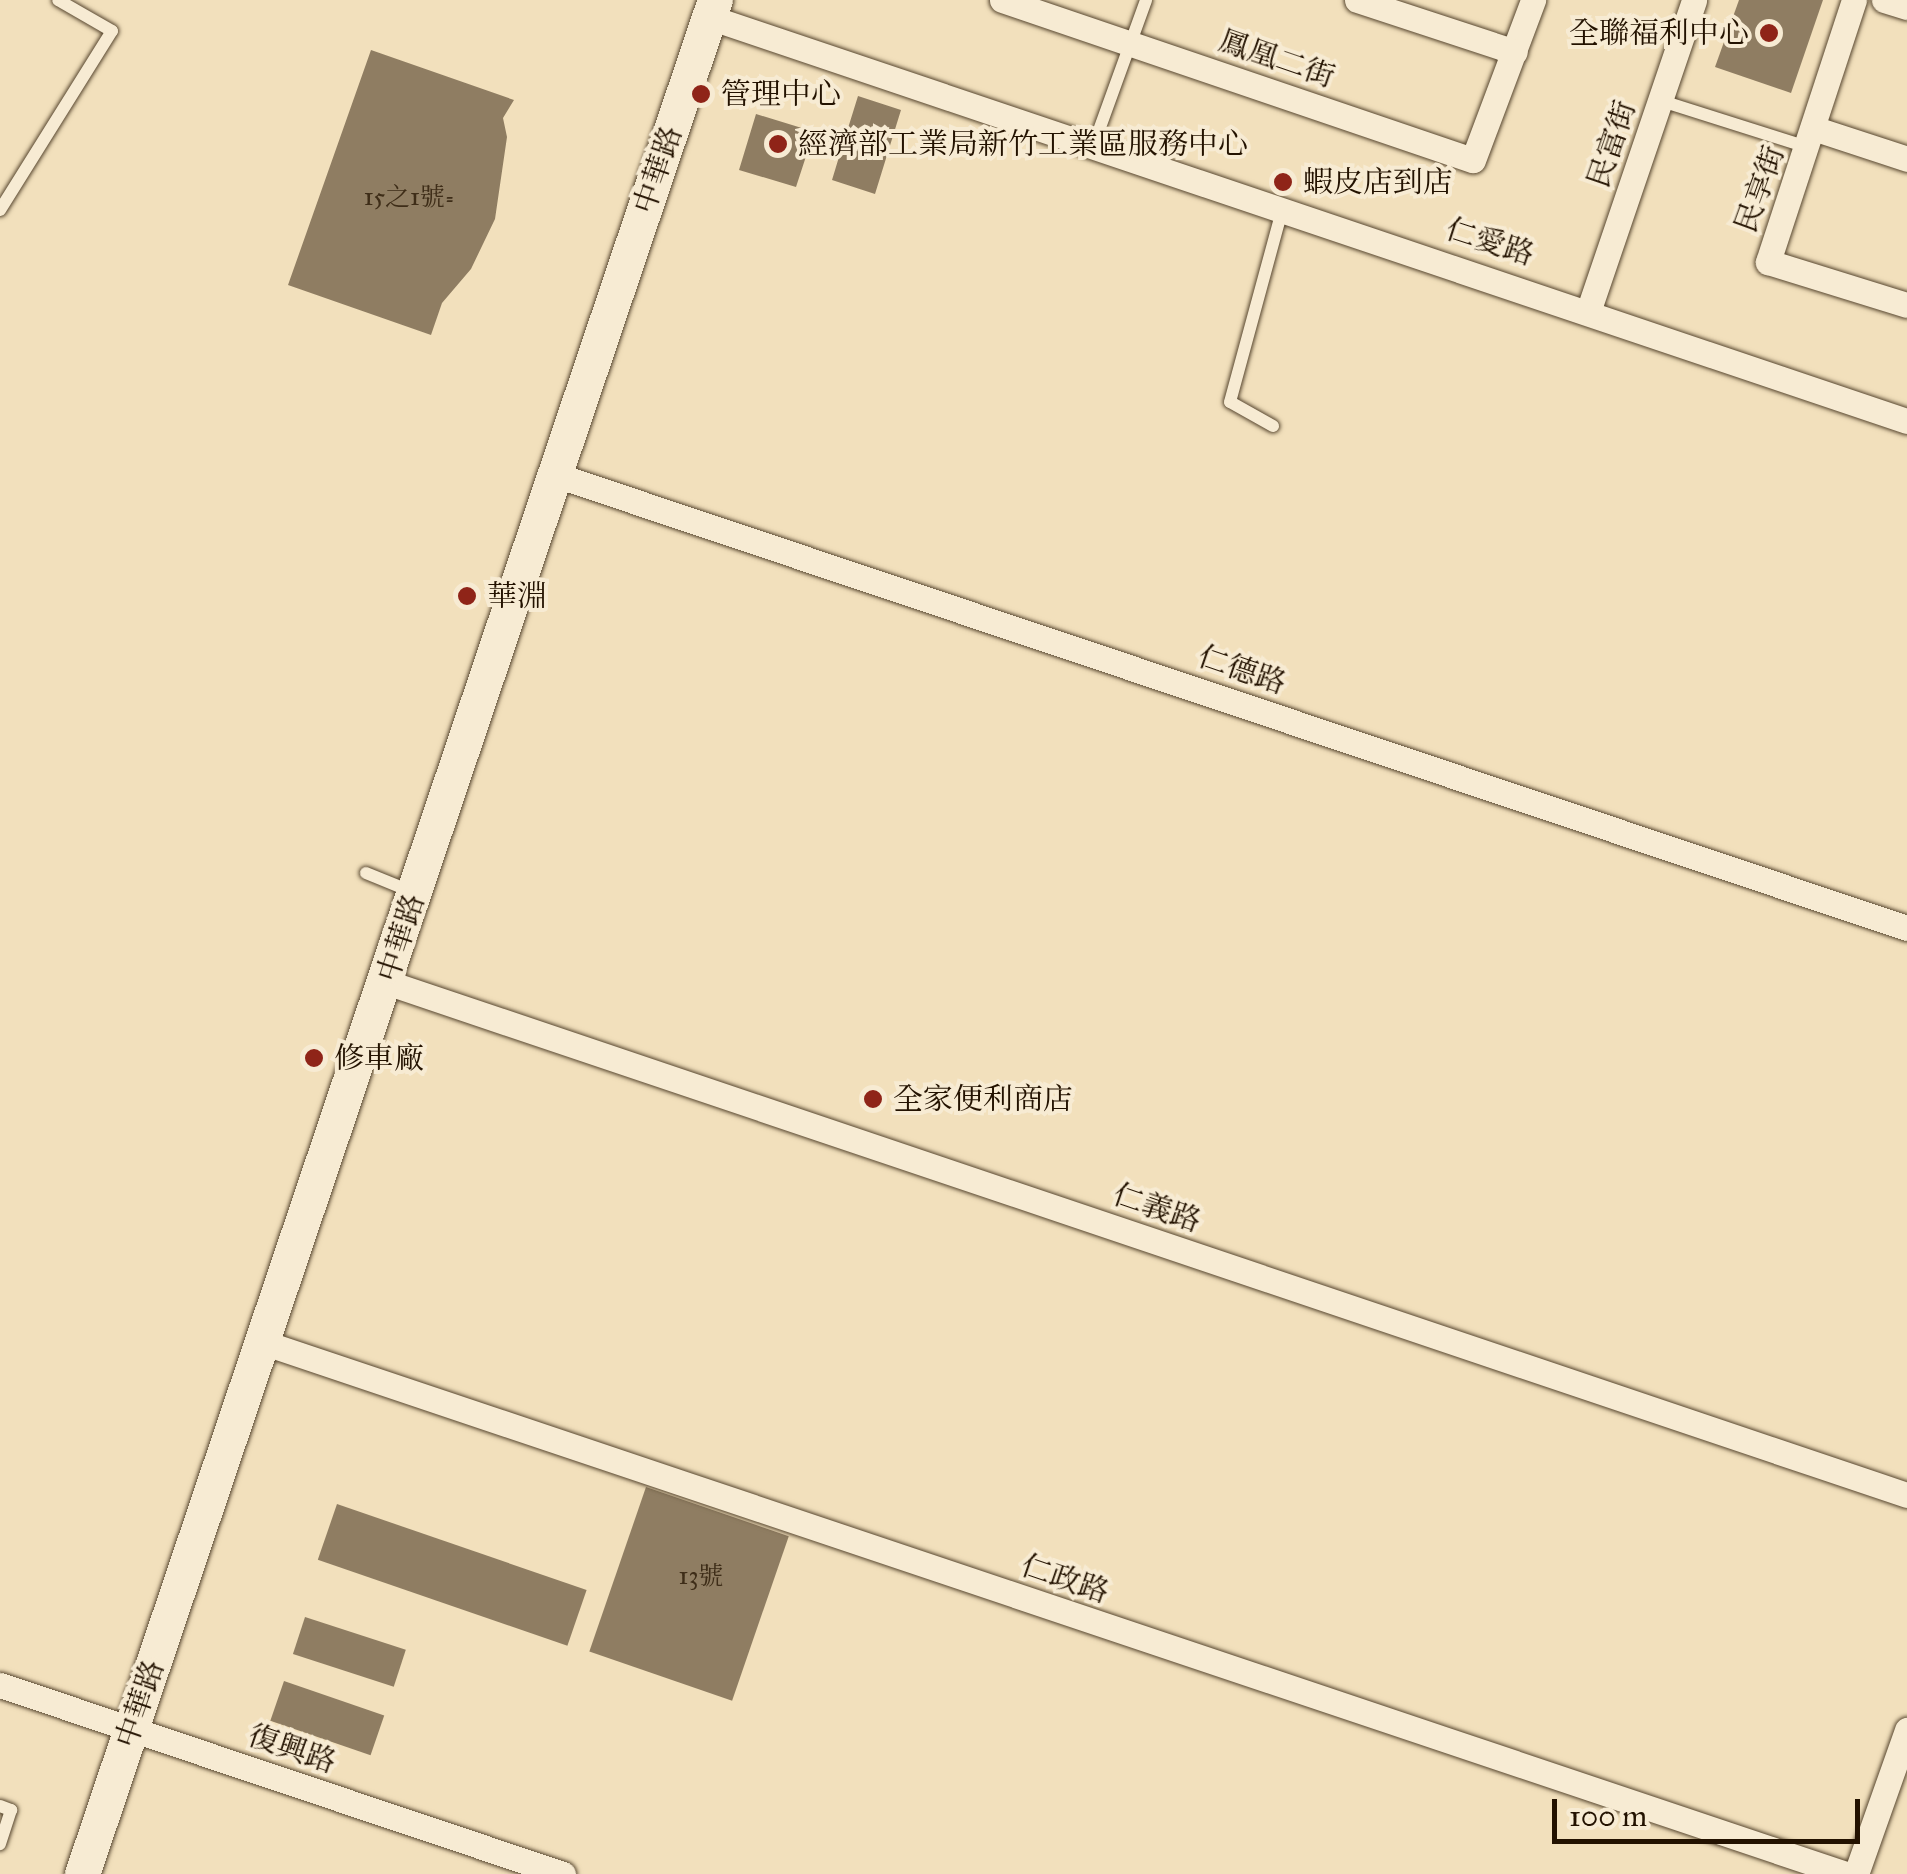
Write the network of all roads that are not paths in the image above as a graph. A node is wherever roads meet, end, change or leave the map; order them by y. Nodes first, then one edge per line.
1 (58, 0) edge
2 (1002, 0) edge
3 (1146, 0) edge
4 (1357, 0) edge
5 (1532, 0) edge
6 (1694, 0) edge
7 (1854, 0) edge
8 (1884, 0) edge
9 (1907, 7) edge
10 (712, 8) edge
11 (1132, 44) junction
12 (1515, 52) junction
13 (1662, 101) junction
14 (1812, 138) junction
15 (1094, 144) junction
16 (1907, 160) edge
17 (1282, 208) junction
18 (0, 210) edge
19 (1907, 305) edge
20 (1589, 309) junction
21 (1907, 422) edge
22 (1272, 426) dead end
23 (556, 475) junction
24 (366, 873) dead end
25 (416, 893) junction
26 (1907, 928) edge
27 (386, 982) junction
28 (265, 1344) junction
29 (1907, 1495) edge
30 (0, 1685) edge
31 (131, 1730) junction
32 (1907, 1730) edge
33 (0, 1806) edge
34 (0, 1844) edge
35 (82, 1874) edge
36 (563, 1874) edge
37 (1846, 1874) edge
38 (1856, 1874) edge

1 - 18 lane
2 - 11 street, 鳳凰二街
3 - 11 lane
4 - 12 street
5 - 12 street
6 - 13 street, 民富街
7 - 14 street, 民享街
8 - 9 street
10 - 15 street, 仁愛路
10 - 23 street, 中華路
11 - 12 street, 鳳凰二街
11 - 15 lane
13 - 14 lane
13 - 20 street, 民富街
14 - 16 street
14 - 19 street, 民享街
15 - 17 street, 仁愛路
17 - 20 street, 仁愛路
17 - 22 lane
20 - 21 street, 仁愛路
23 - 25 street, 中華路
23 - 26 street, 仁德路
24 - 25 lane
25 - 27 street, 中華路
27 - 28 street, 中華路
27 - 29 street, 仁義路
28 - 31 street, 中華路
28 - 37 street, 仁政路
30 - 31 street, 復興路
31 - 35 street, 中華路
31 - 36 street, 復興路
32 - 38 street
33 - 34 lane

